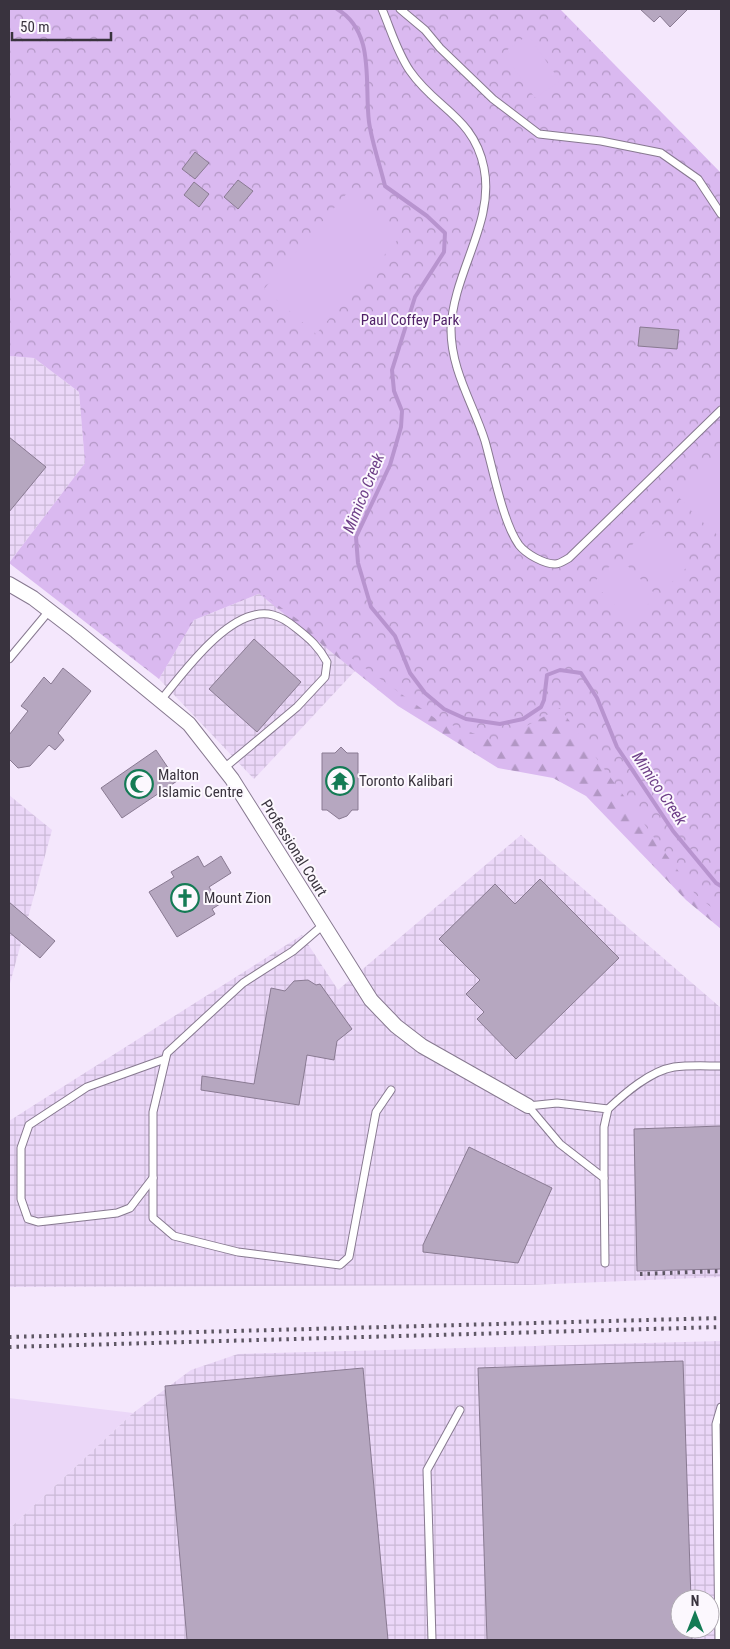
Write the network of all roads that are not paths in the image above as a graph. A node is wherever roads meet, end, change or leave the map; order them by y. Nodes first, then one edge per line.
1 (382, 9) edge
2 (400, 9) edge
3 (721, 214) edge
4 (721, 410) edge
5 (9, 584) edge
6 (49, 611) junction
7 (9, 659) edge
8 (161, 700) junction
9 (223, 769) junction
10 (323, 925) junction
11 (165, 1059) junction
12 (721, 1066) edge
13 (390, 1090) dead end
14 (528, 1106) junction
15 (608, 1109) junction
16 (153, 1178) junction
17 (604, 1178) junction
18 (605, 1263) dead end
19 (721, 1407) edge
20 (460, 1410) dead end
21 (432, 1640) edge
22 (719, 1640) edge

1 - 4 lane
2 - 3 lane
5 - 6 street, Professional Court
6 - 7 lane
6 - 8 street, Professional Court
8 - 9 street, Professional Court
8 - 9 lane
9 - 10 street, Professional Court
10 - 11 lane
10 - 14 street, Professional Court
11 - 16 lane
11 - 16 lane
12 - 15 lane
13 - 16 lane
14 - 15 lane
14 - 17 lane
15 - 17 lane
17 - 18 lane
19 - 22 lane
20 - 21 lane

